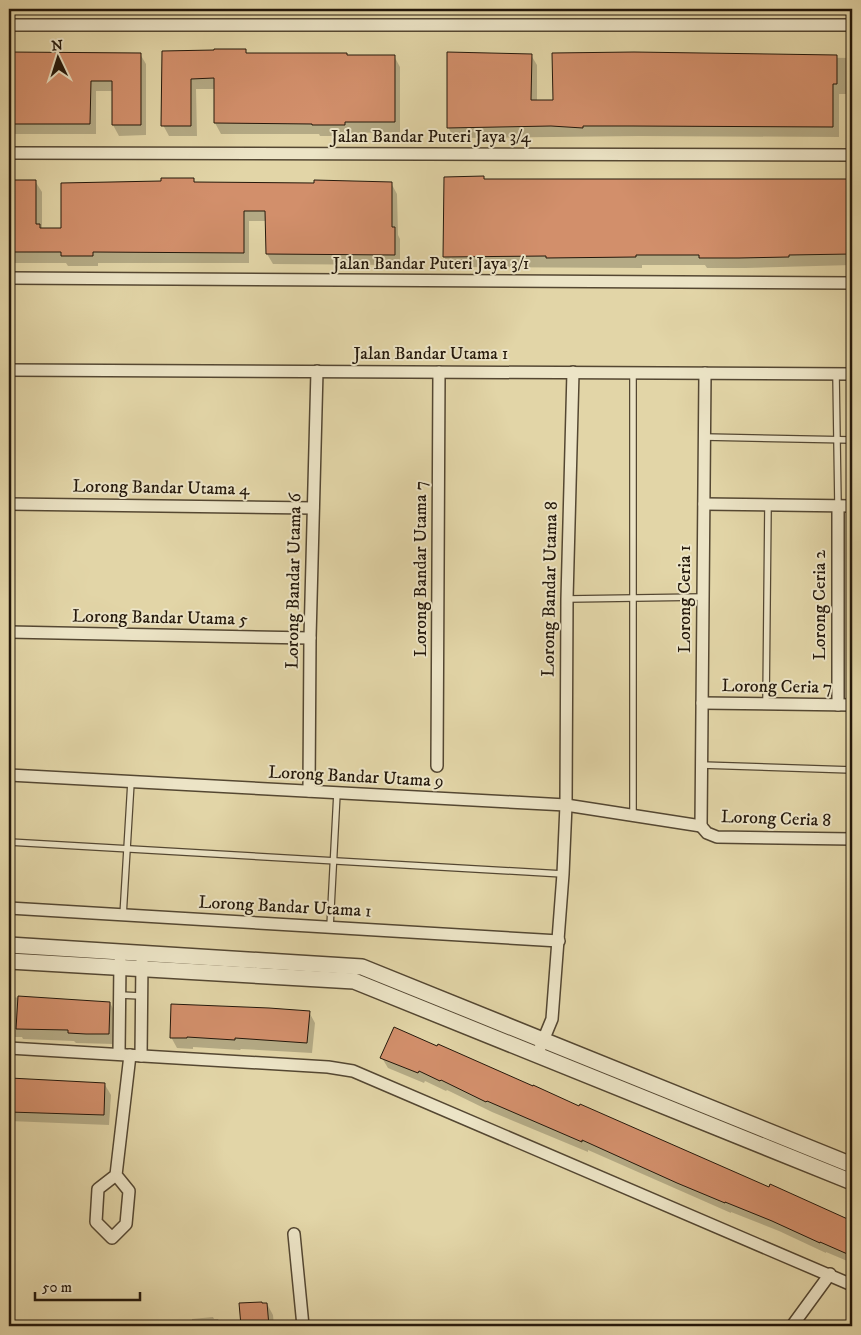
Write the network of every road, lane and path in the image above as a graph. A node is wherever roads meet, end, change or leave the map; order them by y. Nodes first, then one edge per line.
1 (9, 25) edge
2 (852, 25) edge
3 (9, 154) edge
4 (852, 154) edge
5 (9, 278) edge
6 (852, 283) edge
7 (9, 370) edge
8 (317, 371) junction
9 (439, 372) junction
10 (573, 372) junction
11 (633, 373) junction
12 (705, 373) junction
13 (836, 374) junction
14 (852, 374) edge
15 (704, 437) junction
16 (837, 440) junction
17 (852, 440) edge
18 (9, 504) edge
19 (704, 504) junction
20 (768, 504) junction
21 (838, 506) junction
22 (852, 506) edge
23 (313, 508) junction
24 (703, 597) junction
25 (633, 598) junction
26 (567, 599) junction
27 (9, 632) edge
28 (310, 638) junction
29 (702, 703) junction
30 (766, 704) junction
31 (838, 705) junction
32 (852, 705) edge
33 (701, 765) junction
34 (437, 766) dead end
35 (852, 770) edge
36 (9, 774) edge
37 (131, 782) junction
38 (309, 791) junction
39 (337, 793) junction
40 (566, 806) junction
41 (633, 815) junction
42 (700, 826) junction
43 (852, 839) edge
44 (9, 842) edge
45 (127, 849) junction
46 (334, 861) junction
47 (562, 874) junction
48 (9, 908) edge
49 (123, 916) junction
50 (330, 927) junction
51 (559, 941) junction
52 (9, 945) edge
53 (120, 952) junction
54 (9, 961) edge
55 (142, 962) junction
56 (120, 968) junction
57 (120, 995) junction
58 (141, 996) junction
59 (544, 1040) junction
60 (9, 1048) edge
61 (537, 1054) junction
62 (130, 1055) junction
63 (852, 1165) edge
64 (116, 1175) junction
65 (852, 1182) edge
66 (294, 1234) dead end
67 (830, 1274) junction
68 (852, 1285) edge
69 (302, 1326) edge
70 (792, 1326) edge

1 - 2 street
3 - 4 street, Jalan Bandar Puteri Jaya 3/4
5 - 6 street, Jalan Bandar Puteri Jaya 3/1
7 - 8 street, Jalan Bandar Utama 1
8 - 9 street, Jalan Bandar Utama 1
8 - 23 street, Lorong Bandar Utama 6
9 - 10 street, Jalan Bandar Utama 1
9 - 34 street, Lorong Bandar Utama 7
10 - 11 street, Jalan Bandar Utama 1
10 - 26 street, Lorong Bandar Utama 8
11 - 12 street, Jalan Bandar Utama 1
11 - 25 lane
12 - 13 street, Jalan Bandar Utama 1
12 - 15 street, Lorong Ceria 1
13 - 14 street, Jalan Bandar Utama 1
13 - 16 lane
15 - 16 lane
15 - 19 street, Lorong Ceria 1
16 - 17 lane
16 - 21 lane
18 - 23 street, Lorong Bandar Utama 4
19 - 20 street
19 - 24 street, Lorong Ceria 1
20 - 21 street
20 - 30 lane
21 - 22 street
21 - 31 street, Lorong Ceria 2
23 - 28 street, Lorong Bandar Utama 6
24 - 25 lane
24 - 29 street, Lorong Ceria 1
25 - 26 lane
25 - 41 lane
26 - 40 street, Lorong Bandar Utama 8
27 - 28 street, Lorong Bandar Utama 5
28 - 38 street, Lorong Bandar Utama 6
29 - 30 street, Lorong Ceria 7
29 - 33 street, Lorong Ceria 1
30 - 31 street, Lorong Ceria 7
31 - 32 street, Lorong Ceria 7
33 - 35 lane
33 - 42 street, Lorong Ceria 1
36 - 37 street, Lorong Bandar Utama 9
37 - 38 street, Lorong Bandar Utama 9
37 - 45 lane
38 - 39 street, Lorong Bandar Utama 9
39 - 40 street, Lorong Bandar Utama 9
39 - 46 lane
40 - 41 street, Lorong Bandar Utama 9
40 - 47 street, Lorong Bandar Utama 8
41 - 42 street, Lorong Bandar Utama 9
42 - 43 street, Lorong Ceria 8
44 - 45 lane
45 - 46 lane
45 - 49 lane
46 - 47 lane
46 - 50 lane
47 - 51 street, Lorong Bandar Utama 8
48 - 49 street, Lorong Bandar Utama 1
49 - 50 street, Lorong Bandar Utama 1
50 - 51 street, Lorong Bandar Utama 1
51 - 59 street, Lorong Bandar Utama 8
52 - 53 street
53 - 55 street
53 - 56 street
54 - 56 street
55 - 56 street
55 - 58 street
55 - 59 street
55 - 61 street
56 - 57 street
57 - 58 lane
57 - 62 street
58 - 62 street
59 - 61 street, Lorong Bandar Utama 8
59 - 63 street
60 - 62 street
61 - 65 street
62 - 64 street
62 - 67 street
64 - 64 street
66 - 69 street
67 - 68 street
67 - 70 street

